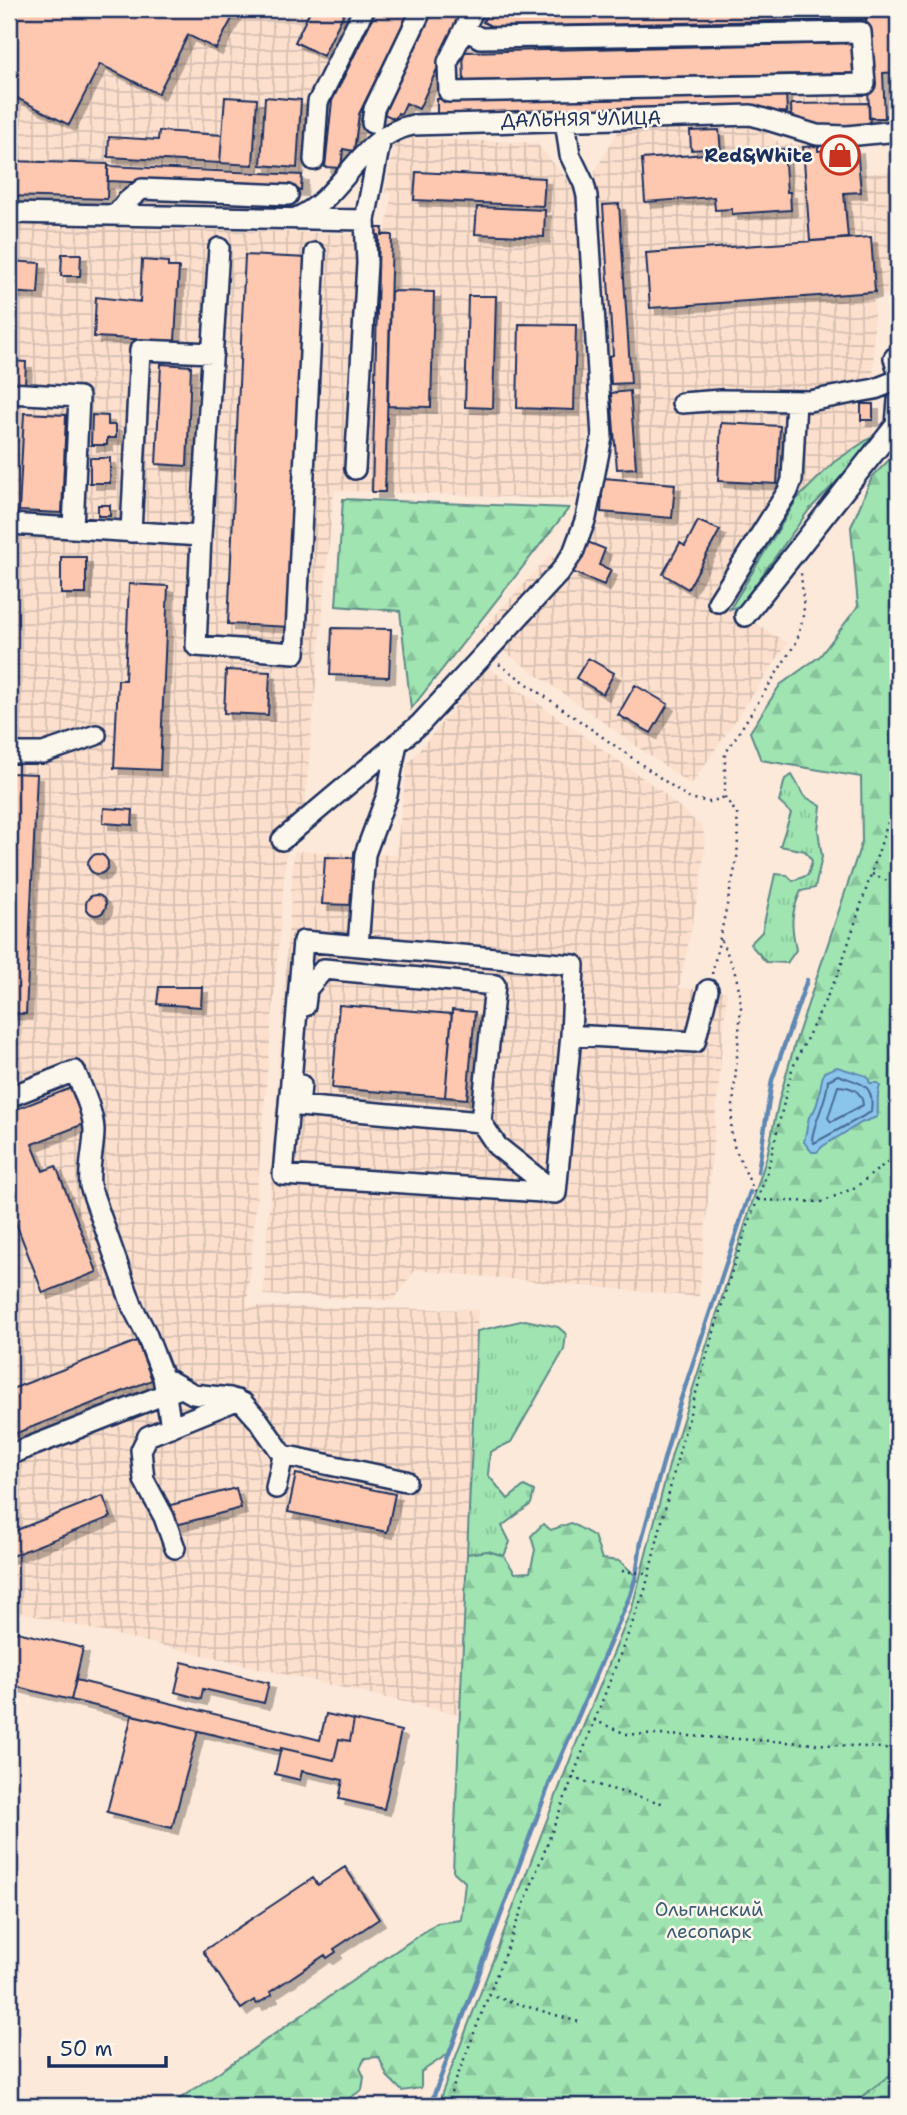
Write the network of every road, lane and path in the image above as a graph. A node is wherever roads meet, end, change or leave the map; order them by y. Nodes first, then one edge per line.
1 (363, 9) edge
2 (422, 9) edge
3 (474, 9) edge
4 (464, 29) junction
5 (565, 120) junction
6 (376, 131) junction
7 (898, 131) edge
8 (314, 160) dead end
9 (288, 195) dead end
10 (9, 212) edge
11 (116, 215) junction
12 (296, 218) junction
13 (365, 220) junction
14 (219, 248) dead end
15 (315, 253) dead end
16 (213, 353) junction
17 (898, 380) edge
18 (9, 393) edge
19 (796, 401) junction
20 (898, 401) edge
21 (682, 402) dead end
22 (355, 470) dead end
23 (9, 524) edge
24 (73, 528) junction
25 (131, 532) junction
26 (201, 536) junction
27 (802, 571) dead end
28 (718, 602) dead end
29 (745, 616) dead end
30 (485, 654) junction
31 (96, 735) dead end
32 (397, 743) junction
33 (9, 753) edge
34 (898, 792) edge
35 (725, 797) junction
36 (282, 840) dead end
37 (872, 874) junction
38 (898, 886) edge
39 (721, 940) junction
40 (358, 946) junction
41 (710, 982) joint
42 (571, 1035) junction
43 (9, 1097) edge
44 (481, 1122) junction
45 (898, 1143) edge
46 (556, 1193) junction
47 (758, 1200) junction
48 (170, 1386) junction
49 (237, 1400) junction
50 (170, 1427) junction
51 (9, 1455) edge
52 (283, 1455) junction
53 (406, 1481) dead end
54 (276, 1488) dead end
55 (175, 1548) dead end
56 (622, 1571) dead end
57 (649, 1574) junction
58 (594, 1720) junction
59 (898, 1749) edge
60 (572, 1778) junction
61 (665, 1804) dead end
62 (489, 1995) junction
63 (582, 2023) dead end
64 (446, 2106) edge

1 - 8 street
2 - 6 street
3 - 4 street
4 - 4 street
5 - 6 street, ДАЛЬНЯЯ УЛИЦА
5 - 7 street, ДАЛЬНЯЯ УЛИЦА
5 - 30 street
6 - 12 street, ДАЛЬНЯЯ УЛИЦА
6 - 13 street
9 - 11 street
10 - 11 street
11 - 12 street
12 - 13 street
13 - 22 street
14 - 16 street
15 - 26 street
16 - 25 street
16 - 26 street
17 - 19 street
18 - 24 street
19 - 21 street
19 - 28 street
20 - 29 street
23 - 24 street
24 - 25 street
25 - 26 street
27 - 35 path
30 - 32 street
30 - 35 path
31 - 33 street
32 - 36 street
32 - 40 street
34 - 37 path
35 - 39 path
37 - 38 path
37 - 47 path
39 - 41 path
39 - 47 path
40 - 42 street
40 - 46 street
41 - 42 street
42 - 46 street
43 - 48 street
44 - 44 street
44 - 46 street
45 - 47 path
47 - 57 path
48 - 49 street
48 - 50 street
48 - 51 street
49 - 50 street
49 - 52 street
50 - 55 street
52 - 53 street
52 - 54 street
56 - 57 path
57 - 58 path
58 - 59 path
58 - 60 path
60 - 61 path
60 - 62 path
62 - 63 path
62 - 64 path

